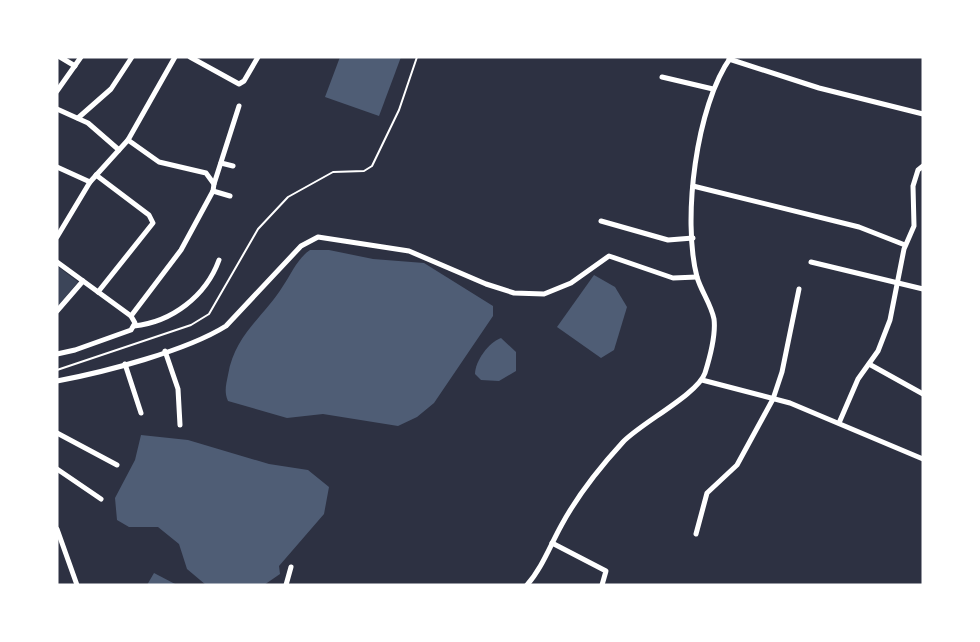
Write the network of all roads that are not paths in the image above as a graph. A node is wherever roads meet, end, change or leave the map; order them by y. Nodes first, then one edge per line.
1 (60, 57) edge
2 (81, 57) edge
3 (132, 57) edge
4 (175, 57) edge
5 (190, 57) edge
6 (258, 57) edge
7 (417, 57) edge
8 (730, 58) edge
9 (75, 66) junction
10 (662, 77) dead end
11 (713, 89) junction
12 (57, 91) edge
13 (239, 106) dead end
14 (57, 109) edge
15 (923, 114) edge
16 (78, 118) junction
17 (129, 140) junction
18 (119, 150) junction
19 (220, 163) junction
20 (57, 166) edge
21 (233, 166) dead end
22 (923, 166) edge
23 (96, 175) junction
24 (90, 182) junction
25 (693, 186) junction
26 (213, 187) junction
27 (230, 196) dead end
28 (601, 221) dead end
29 (57, 237) edge
30 (693, 238) junction
31 (905, 245) junction
32 (219, 260) dead end
33 (57, 262) edge
34 (811, 262) dead end
35 (697, 277) junction
36 (83, 281) junction
37 (897, 283) junction
38 (799, 289) dead end
39 (923, 290) edge
40 (98, 292) junction
41 (57, 311) edge
42 (131, 316) junction
43 (134, 326) junction
44 (165, 351) junction
45 (57, 354) edge
46 (125, 364) junction
47 (869, 364) junction
48 (57, 370) edge
49 (702, 380) junction
50 (57, 381) edge
51 (923, 393) edge
52 (773, 399) junction
53 (141, 412) dead end
54 (839, 423) junction
55 (180, 425) dead end
56 (57, 433) edge
57 (923, 459) edge
58 (117, 465) dead end
59 (57, 469) edge
60 (101, 499) dead end
61 (58, 531) edge
62 (696, 534) dead end
63 (552, 543) junction
64 (291, 567) dead end
65 (77, 585) edge
66 (286, 585) edge
67 (527, 585) edge
68 (602, 585) edge

1 - 9 street
2 - 9 street
3 - 16 street
4 - 17 street
5 - 6 street
7 - 48 lane
8 - 11 street
8 - 15 street
9 - 12 street
10 - 11 street
11 - 25 street
13 - 19 street
14 - 16 street
16 - 18 street
17 - 18 street
17 - 26 street
18 - 23 street
19 - 21 street
19 - 26 street
20 - 24 street
22 - 31 street
23 - 24 street
23 - 40 street
24 - 29 street
25 - 30 street
25 - 31 street
26 - 27 street
26 - 42 street
28 - 30 street
30 - 35 street
31 - 37 street
32 - 43 street
33 - 36 street
34 - 37 street
35 - 44 street
35 - 49 street
36 - 40 street
36 - 41 street
37 - 39 street
37 - 47 street
38 - 52 street
40 - 42 street
42 - 43 street
43 - 45 street
44 - 46 street
44 - 55 street
46 - 50 street
46 - 53 street
47 - 51 street
47 - 54 street
49 - 52 street
49 - 63 street
52 - 54 street
52 - 62 street
54 - 57 street
56 - 58 street
59 - 60 street
61 - 65 street
63 - 67 street
63 - 68 street
64 - 66 street

